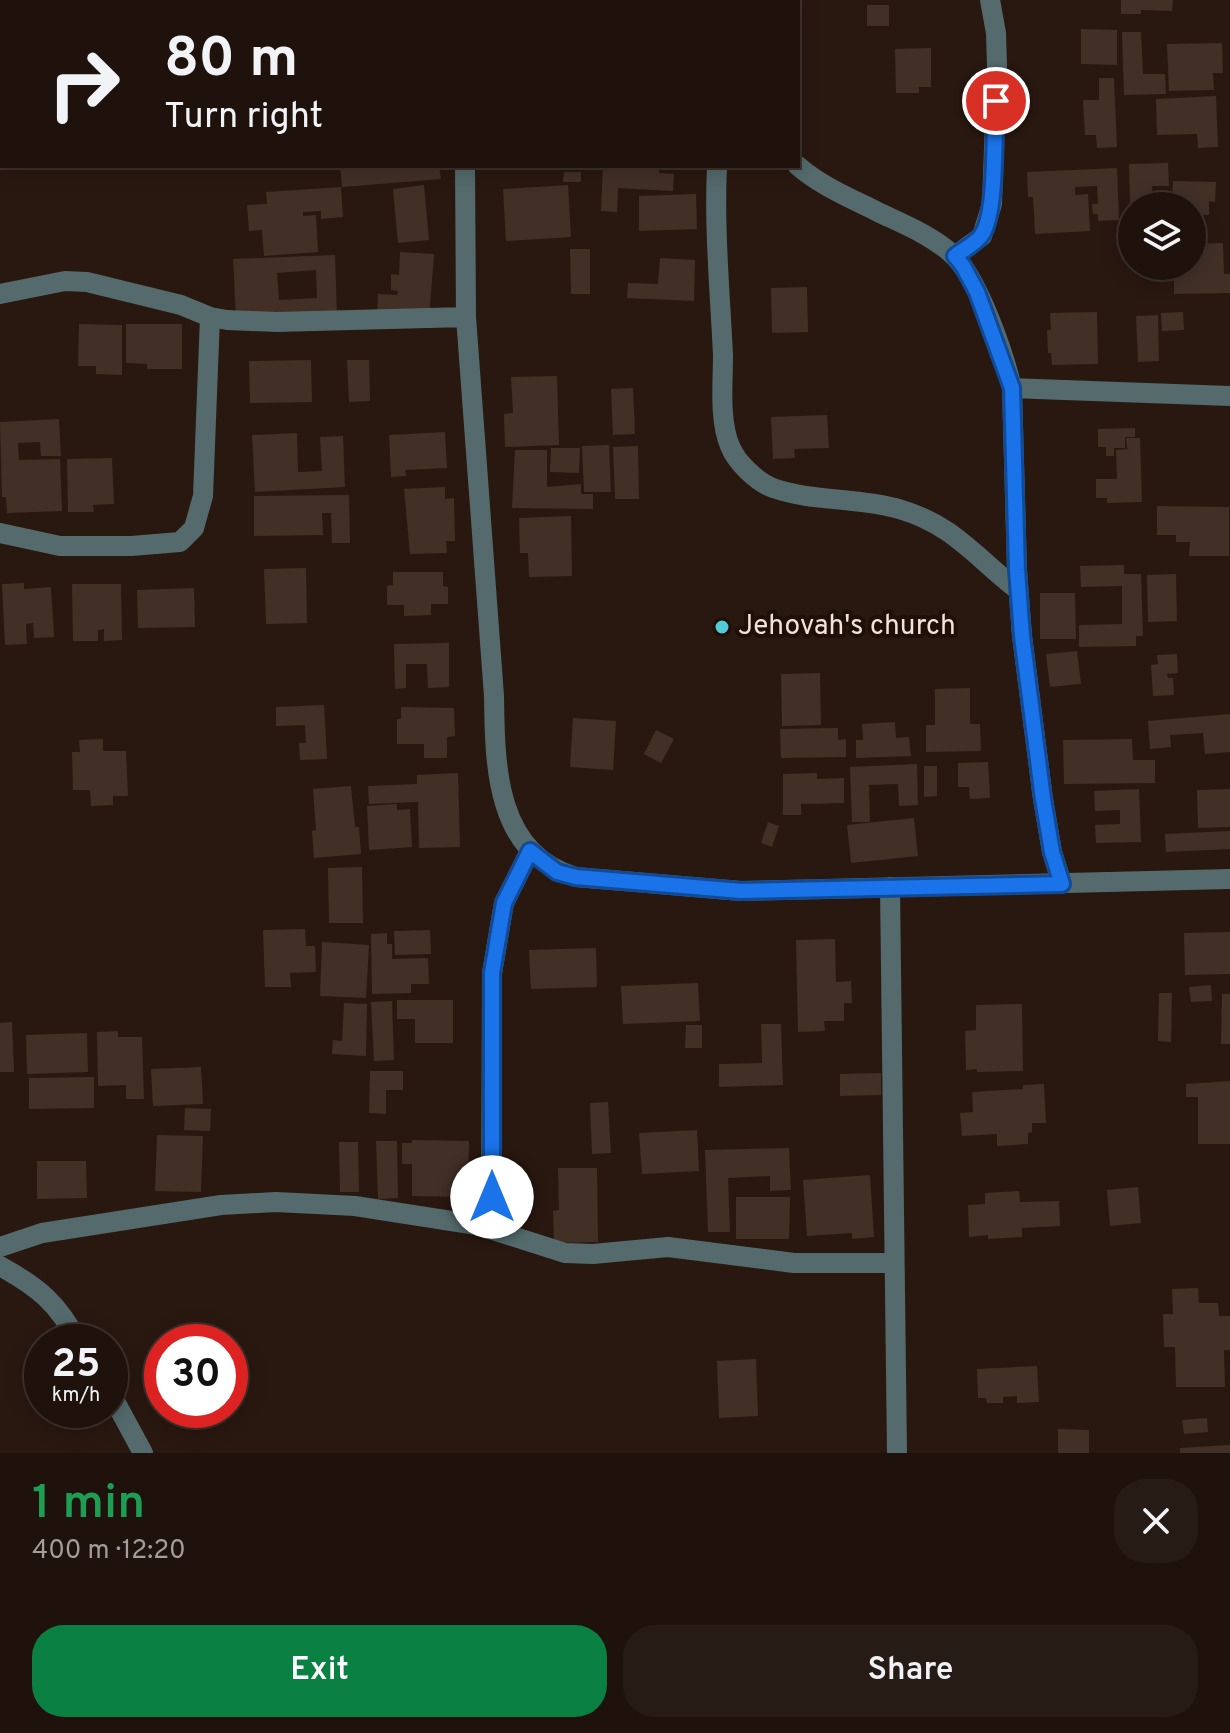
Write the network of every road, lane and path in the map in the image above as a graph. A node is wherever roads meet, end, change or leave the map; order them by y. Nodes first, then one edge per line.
1 (990, 0) edge
2 (465, 168) edge
3 (717, 168) edge
4 (800, 168) edge
5 (955, 256) junction
6 (0, 294) edge
7 (210, 317) junction
8 (466, 317) junction
9 (1012, 388) junction
10 (1230, 396) edge
11 (0, 533) edge
12 (1018, 590) junction
13 (530, 851) junction
14 (1230, 879) edge
15 (1062, 884) junction
16 (890, 887) junction
17 (491, 1229) junction
18 (0, 1247) edge
19 (894, 1263) junction
20 (0, 1266) edge
21 (67, 1324) edge
22 (128, 1425) edge
23 (143, 1453) edge
24 (897, 1453) edge

1 - 5 street
2 - 8 street
3 - 12 street
4 - 5 street
5 - 9 street
6 - 7 street
7 - 8 street
7 - 11 street
8 - 13 street
9 - 10 street
9 - 12 street
12 - 15 street
13 - 16 street
13 - 17 street
14 - 15 street
15 - 16 street
16 - 19 street
17 - 18 street
17 - 19 street
19 - 24 street
20 - 21 street
22 - 23 street

